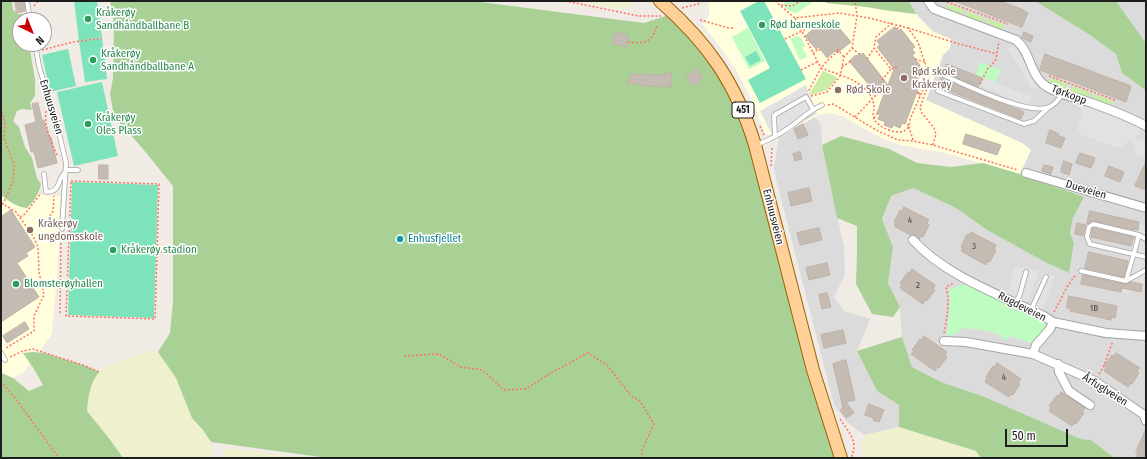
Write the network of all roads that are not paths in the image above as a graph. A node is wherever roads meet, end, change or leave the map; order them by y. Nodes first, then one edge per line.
1 (27, 1) edge
2 (660, 1) edge
3 (928, 1) edge
4 (29, 12) edge
5 (36, 52) edge
6 (944, 76) dead end
7 (938, 91) dead end
8 (1063, 94) junction
9 (822, 105) road end
10 (1050, 107) junction
11 (813, 109) junction
12 (1146, 126) edge
13 (776, 136) junction
14 (755, 145) junction
15 (66, 170) junction
16 (78, 170) dead end
17 (1026, 173) road end
18 (44, 174) dead end
19 (1146, 208) edge
20 (62, 229) road end
21 (1139, 236) junction
22 (1146, 239) edge
23 (913, 240) dead end
24 (1134, 254) junction
25 (1146, 256) edge
26 (1146, 270) edge
27 (1081, 271) road end
28 (1026, 272) dead end
29 (1046, 277) dead end
30 (1126, 281) junction
31 (1016, 303) junction
32 (1031, 310) junction
33 (1051, 321) junction
34 (1146, 336) edge
35 (944, 341) road end
36 (1, 352) edge
37 (1033, 354) junction
38 (5, 360) road end
39 (1058, 364) junction
40 (1090, 405) dead end
41 (1146, 421) edge
42 (841, 458) edge

1 - 4 lane
2 - 14 main road, Enhuusveien / 451
3 - 8 street, Tørkopp
5 - 15 lane, Enhuusveien
6 - 10 lane
7 - 10 lane
8 - 10 lane
8 - 12 street, Tørkopp
9 - 11 lane
11 - 13 lane
11 - 13 lane
13 - 14 lane
14 - 42 main road, Enhuusveien / 451
15 - 16 lane
15 - 18 lane
15 - 20 lane, Enhuusveien
17 - 19 street, Dueveien
21 - 22 lane
21 - 24 lane
21 - 24 lane
23 - 31 street, Rugdeveien
24 - 25 lane
24 - 30 lane
26 - 30 lane
27 - 30 lane
28 - 31 lane
29 - 32 lane
31 - 32 street, Rugdeveien
32 - 33 street, Rugdeveien
33 - 34 street, Rugdeveien
33 - 37 street
35 - 37 street, Årfuglveien
36 - 38 lane
37 - 39 street, Årfuglveien
39 - 40 street, Årfuglveien
39 - 41 street, Årfuglveien

